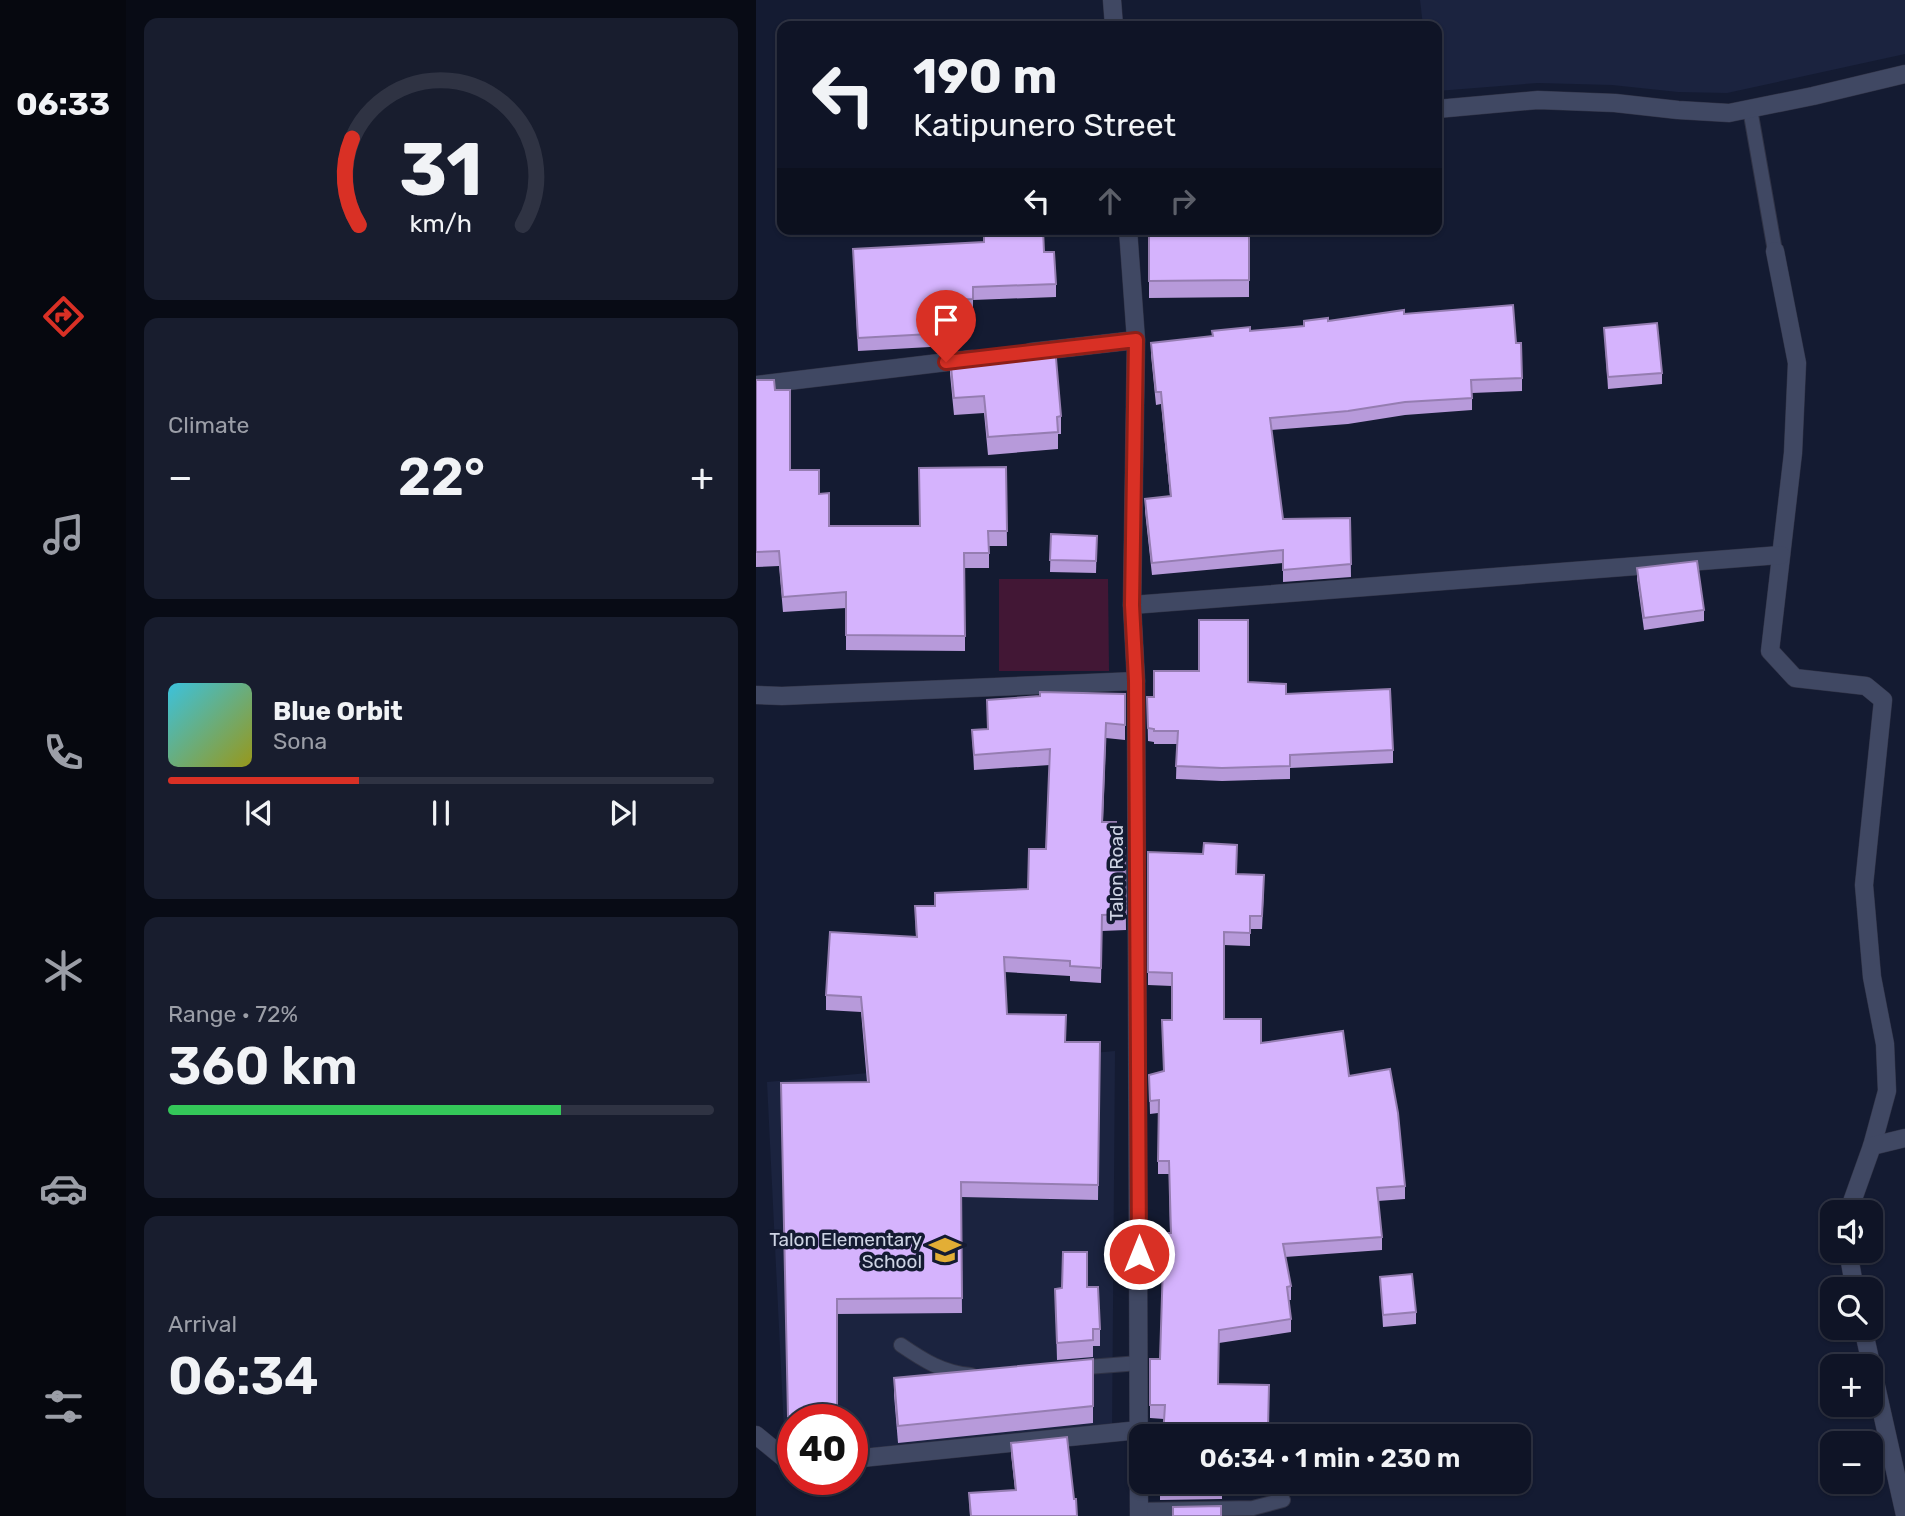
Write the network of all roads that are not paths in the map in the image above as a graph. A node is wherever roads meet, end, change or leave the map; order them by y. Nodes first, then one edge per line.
1 (1112, 0) edge
2 (1114, 21) edge
3 (1905, 74) edge
4 (1749, 108) junction
5 (1442, 109) edge
6 (1128, 235) edge
7 (1775, 251) joint
8 (1136, 340) junction
9 (1014, 355) edge
10 (986, 358) edge
11 (756, 385) edge
12 (1781, 555) junction
13 (1132, 605) junction
14 (1136, 681) junction
15 (756, 695) edge
16 (1905, 1138) edge
17 (1872, 1146) junction
18 (1853, 1200) edge
19 (1866, 1340) edge
20 (901, 1345) dead end
21 (1139, 1363) junction
22 (1061, 1369) edge
23 (982, 1376) edge
24 (1139, 1424) edge
25 (1129, 1431) edge
26 (757, 1435) edge
27 (777, 1452) edge
28 (868, 1457) edge
29 (1139, 1494) edge
30 (1283, 1500) dead end
31 (1139, 1513) edge
32 (1905, 1516) edge

1 - 2 street
3 - 4 street
4 - 5 street
4 - 7 lane
6 - 8 street, Talon Road
7 - 12 street
8 - 9 street
8 - 13 street, Talon Road
10 - 11 street
12 - 13 street
12 - 17 street
13 - 14 street, Talon Road
14 - 15 street
14 - 21 street, Talon Road
16 - 17 street
17 - 18 street
19 - 32 street
20 - 23 lane
21 - 22 lane
21 - 24 street, Talon Road
25 - 28 street
26 - 27 street
29 - 31 street, Talon Road
30 - 31 lane

